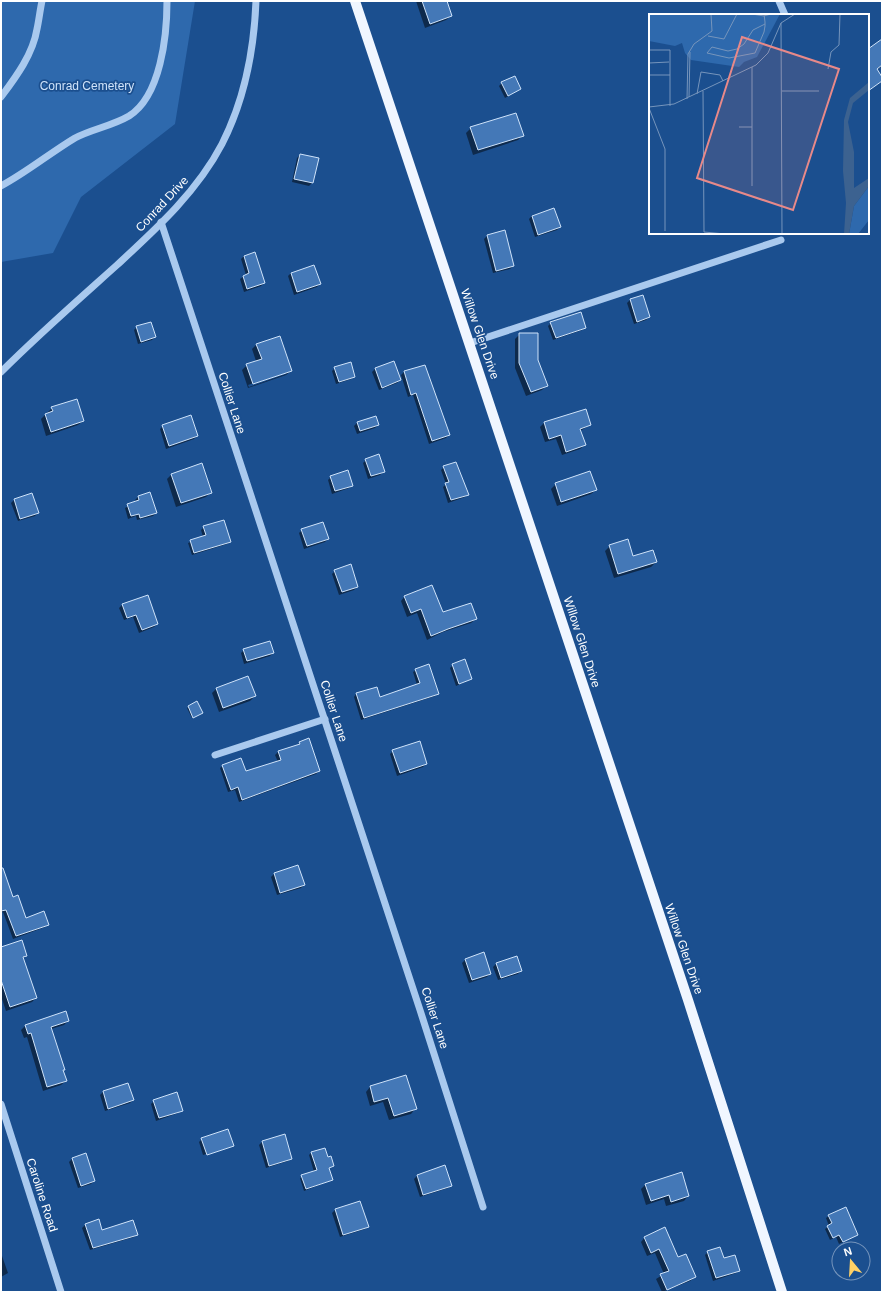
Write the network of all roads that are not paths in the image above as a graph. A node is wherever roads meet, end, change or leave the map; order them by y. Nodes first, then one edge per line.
1 (42, 1) edge
2 (167, 1) edge
3 (256, 1) edge
4 (355, 1) edge
5 (780, 1) edge
6 (785, 14) edge
7 (1, 97) edge
8 (1, 186) edge
9 (161, 222) junction
10 (781, 240) dead end
11 (470, 343) junction
12 (1, 372) edge
13 (325, 719) junction
14 (214, 755) dead end
15 (1, 1104) edge
16 (483, 1206) dead end
17 (61, 1292) edge
18 (782, 1292) edge

1 - 7 street
2 - 8 street
3 - 9 street, Conrad Drive
4 - 11 main road, Willow Glen Drive
5 - 6 street
9 - 12 street, Conrad Drive
9 - 13 street, Collier Lane
10 - 11 street
11 - 18 main road, Willow Glen Drive
13 - 14 street
13 - 16 street, Collier Lane
15 - 17 street, Caroline Road

